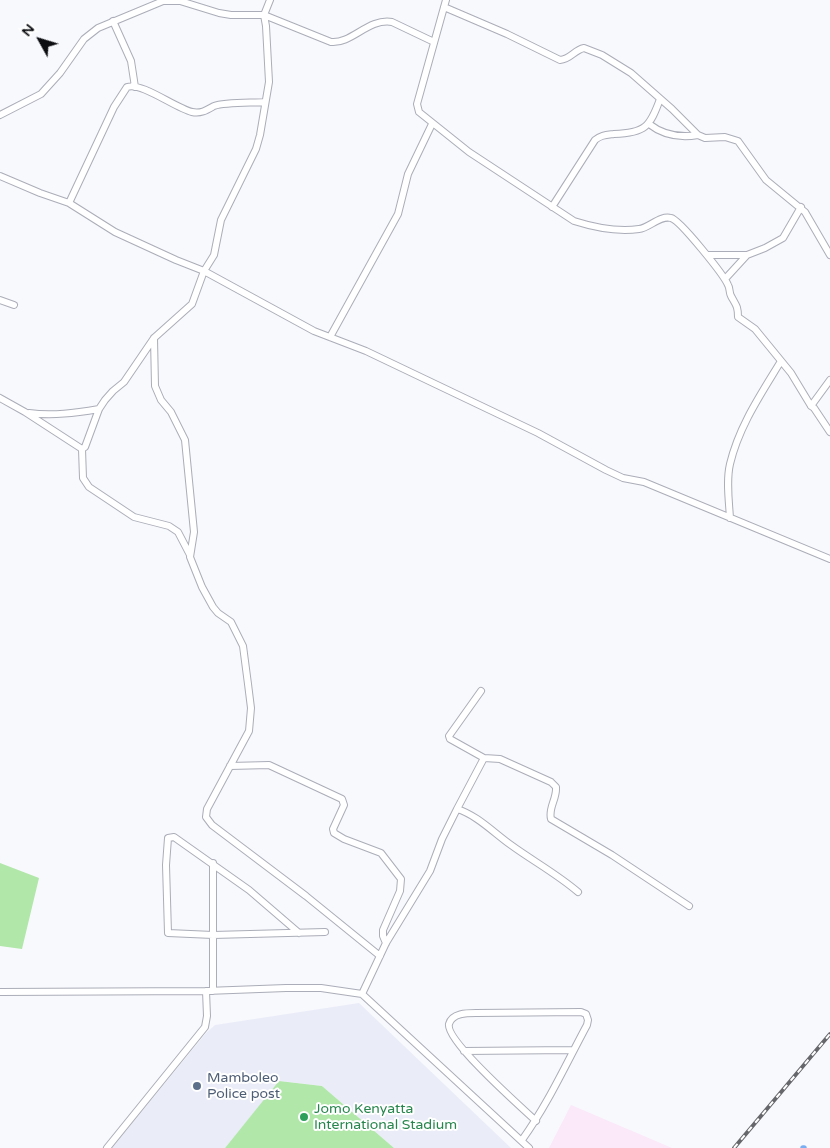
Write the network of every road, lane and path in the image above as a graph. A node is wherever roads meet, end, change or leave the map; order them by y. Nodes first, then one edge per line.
1 (162, 0) edge
2 (270, 0) edge
3 (445, 3) edge
4 (264, 15) junction
5 (113, 21) junction
6 (434, 42) junction
7 (135, 86) junction
8 (660, 99) junction
9 (265, 102) junction
10 (0, 114) edge
11 (432, 124) junction
12 (649, 124) junction
13 (698, 135) junction
14 (0, 176) edge
15 (68, 203) junction
16 (552, 207) junction
17 (802, 207) junction
18 (707, 255) junction
19 (748, 255) junction
20 (830, 255) edge
21 (204, 271) junction
22 (725, 279) junction
23 (0, 300) edge
24 (14, 305) dead end
25 (330, 337) junction
26 (154, 338) junction
27 (781, 362) junction
28 (830, 380) edge
29 (0, 398) edge
30 (811, 406) junction
31 (99, 409) junction
32 (25, 412) junction
33 (830, 432) edge
34 (82, 449) junction
35 (730, 518) junction
36 (190, 557) junction
37 (830, 559) edge
38 (481, 691) dead end
39 (484, 758) junction
40 (230, 766) junction
41 (457, 809) junction
42 (213, 863) junction
43 (578, 892) dead end
44 (689, 906) dead end
45 (325, 932) dead end
46 (299, 933) junction
47 (213, 936) junction
48 (386, 942) junction
49 (380, 956) junction
50 (206, 991) junction
51 (214, 991) junction
52 (0, 992) edge
53 (362, 994) junction
54 (573, 1050) junction
55 (464, 1051) junction
56 (536, 1121) junction
57 (522, 1140) junction
58 (107, 1148) edge
59 (529, 1148) edge

1 - 4 street
1 - 5 street
2 - 4 street
3 - 6 street
3 - 8 street
4 - 6 street
4 - 9 street
5 - 7 street
5 - 10 street
6 - 11 street
7 - 9 street
7 - 15 street
8 - 12 street
8 - 13 street
9 - 21 street
11 - 16 street
11 - 25 street
12 - 13 street
12 - 16 street
13 - 17 street
14 - 15 street
15 - 21 street
16 - 18 street
17 - 19 street
17 - 20 street
18 - 19 street
18 - 22 street
19 - 22 street
21 - 25 street
21 - 26 street
22 - 27 street
23 - 24 street
25 - 35 street
26 - 31 street
26 - 36 street
27 - 30 street
27 - 35 street
28 - 30 street
29 - 32 street
30 - 33 street
31 - 32 street
31 - 34 street
32 - 34 street
34 - 36 street
35 - 37 street
36 - 40 street
38 - 39 street
39 - 41 street
39 - 44 street
40 - 48 street
40 - 49 street
41 - 43 street
41 - 48 street
42 - 46 street
42 - 47 street
42 - 47 street
45 - 46 street
46 - 47 street
47 - 51 street
48 - 49 street
49 - 53 street
50 - 51 street
50 - 52 street
50 - 58 street
51 - 53 street
53 - 57 street
54 - 55 street
54 - 55 street
54 - 56 street
55 - 56 street
56 - 57 street
57 - 59 street

